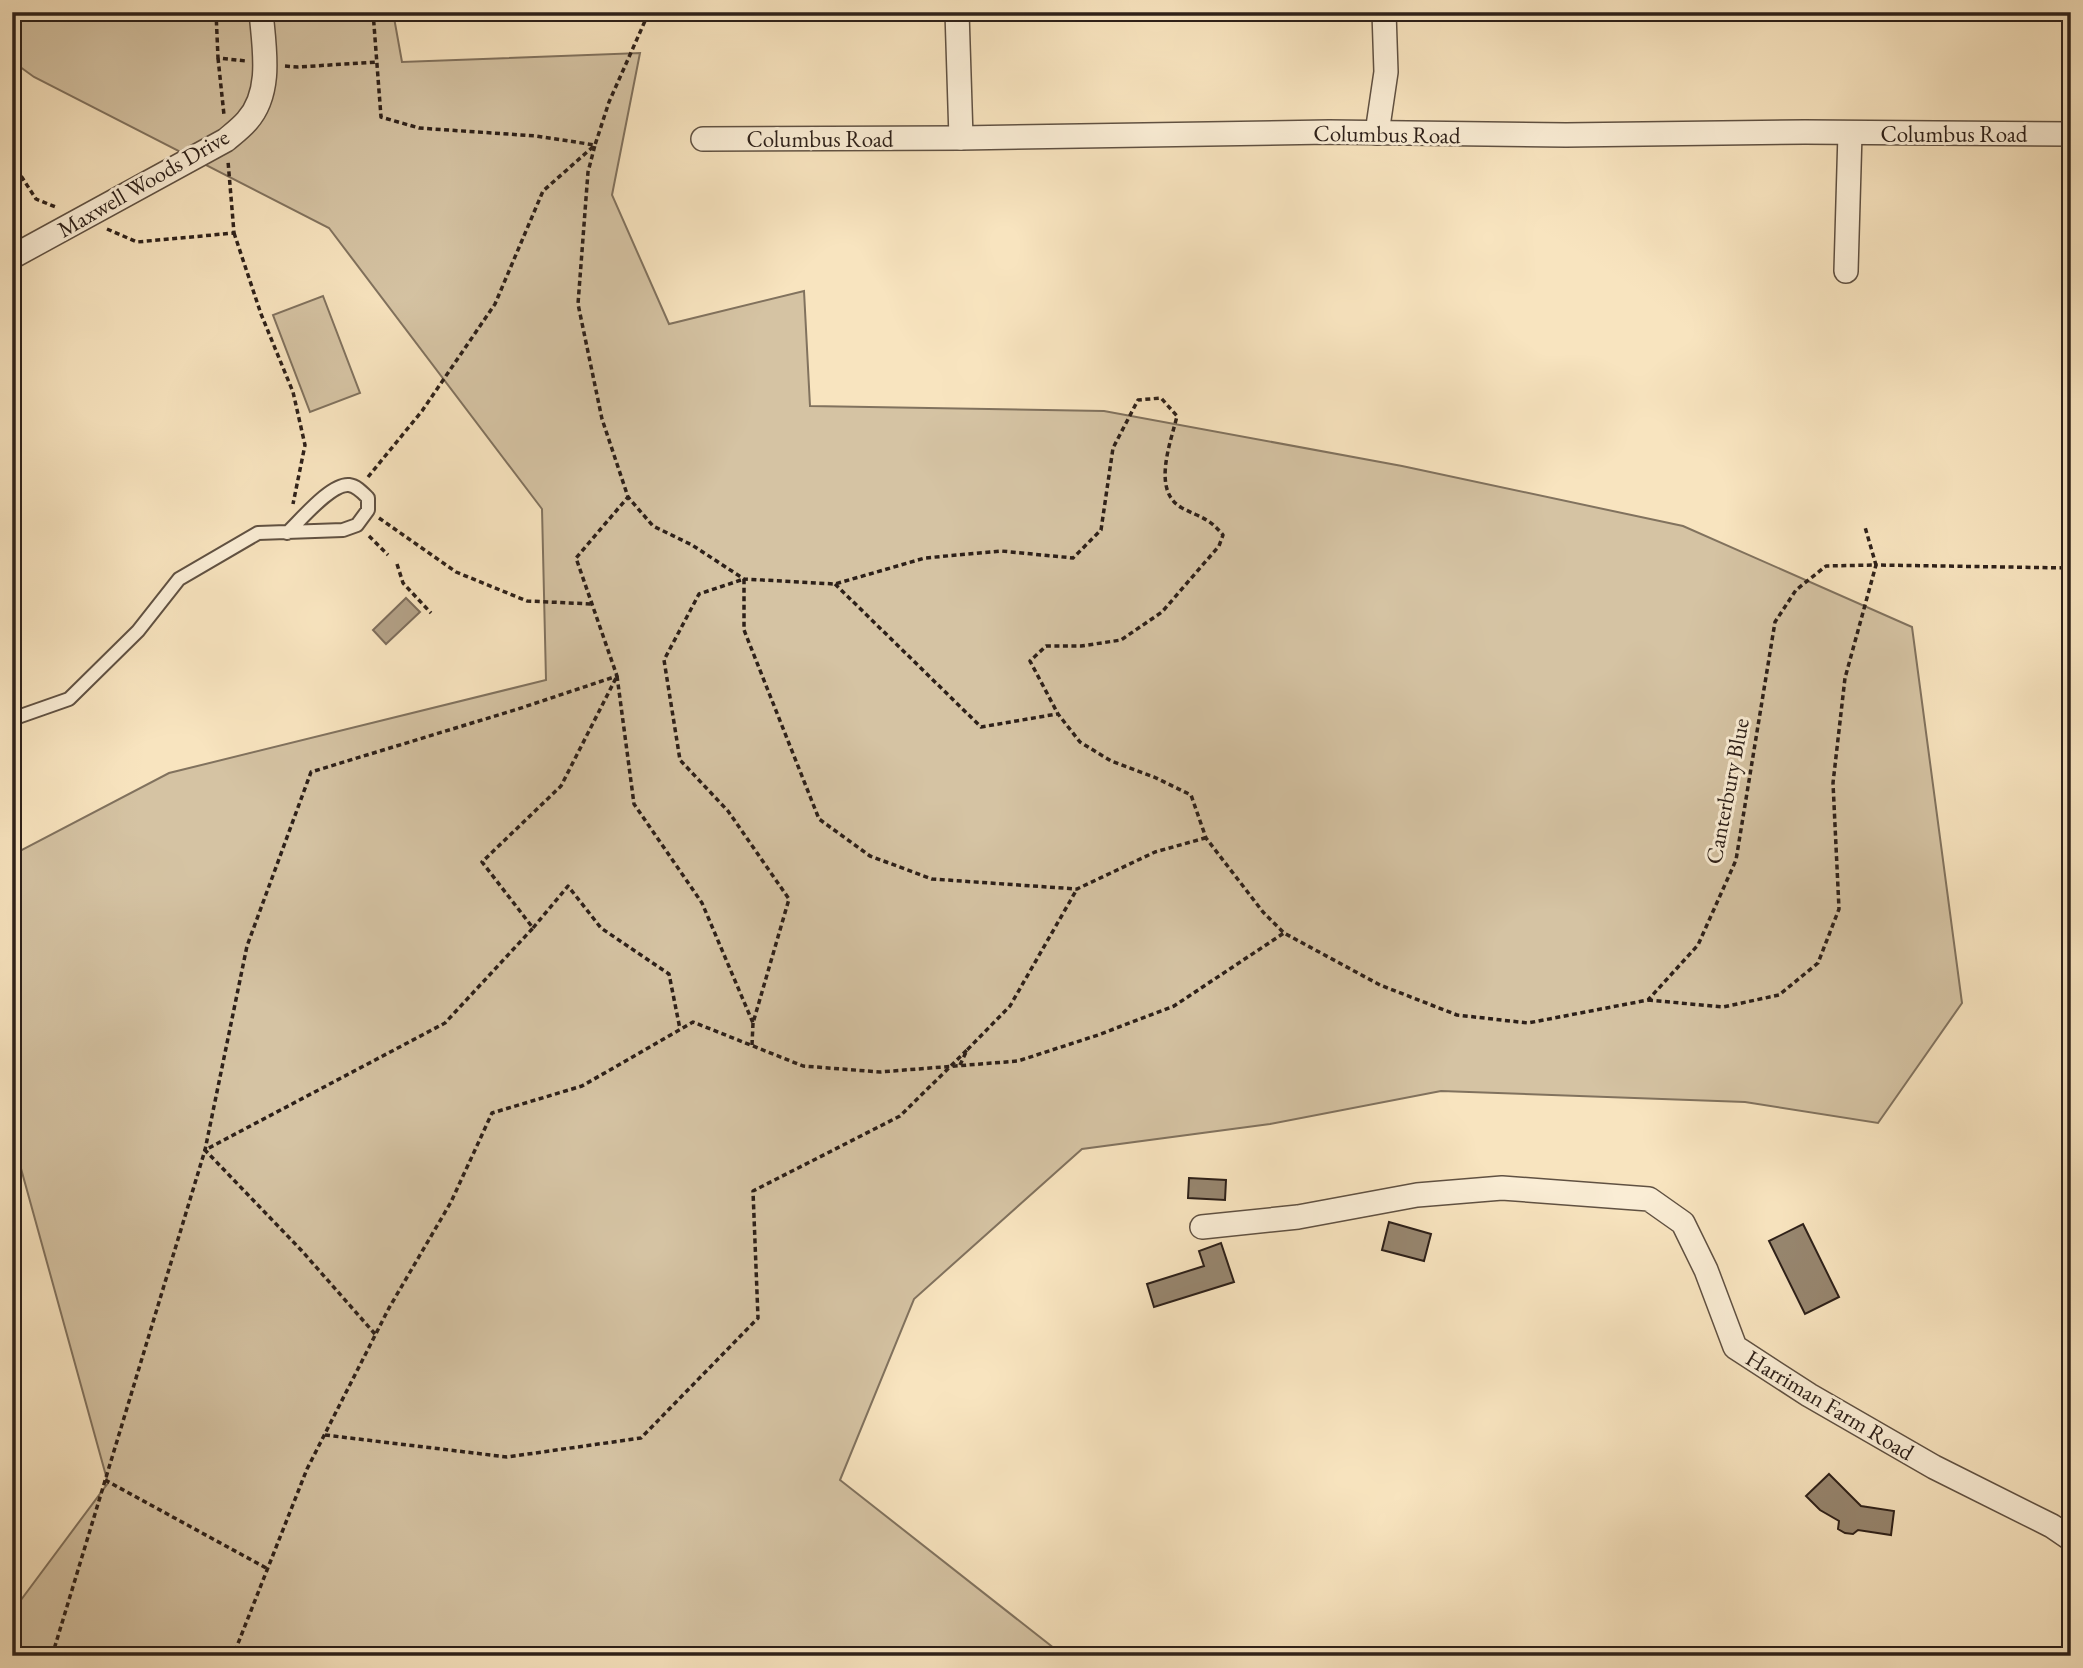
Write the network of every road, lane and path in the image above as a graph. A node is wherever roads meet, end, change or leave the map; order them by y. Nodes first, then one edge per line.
1 (261, 12) edge
2 (373, 12) edge
3 (649, 12) edge
4 (957, 12) edge
5 (1384, 12) edge
6 (1377, 133) junction
7 (1850, 133) junction
8 (2071, 134) edge
9 (961, 138) junction
10 (703, 139) dead end
11 (596, 145) junction
12 (234, 233) dead end
13 (12, 257) edge
14 (1846, 271) dead end
15 (358, 489) junction
16 (628, 497) junction
17 (368, 510) junction
18 (357, 525) junction
19 (1865, 527) dead end
20 (287, 533) junction
21 (388, 555) dead end
22 (397, 564) dead end
23 (1876, 565) junction
24 (2071, 568) edge
25 (744, 579) junction
26 (835, 584) junction
27 (592, 604) junction
28 (431, 613) dead end
29 (617, 676) junction
30 (1058, 714) junction
31 (12, 719) edge
32 (1206, 838) junction
33 (1077, 889) junction
34 (533, 928) junction
35 (1284, 933) junction
36 (1648, 1000) junction
37 (753, 1023) junction
38 (680, 1030) junction
39 (752, 1046) junction
40 (967, 1050) junction
41 (960, 1065) junction
42 (205, 1150) junction
43 (1202, 1227) dead end
44 (376, 1334) junction
45 (325, 1435) junction
46 (105, 1480) junction
47 (2071, 1539) edge
48 (268, 1569) junction
49 (52, 1656) edge
50 (228, 1656) edge

1 - 13 street, Maxwell Woods Drive
2 - 11 path
3 - 11 path
4 - 9 street
5 - 6 street
6 - 7 street, Columbus Road
6 - 9 street, Columbus Road
7 - 8 street, Columbus Road
7 - 14 street
9 - 10 street, Columbus Road
11 - 15 path
11 - 16 path
12 - 20 path
15 - 17 lane
15 - 20 lane
16 - 25 path
16 - 27 path
17 - 18 lane
17 - 27 path
18 - 20 lane
18 - 21 path
19 - 23 path
20 - 31 lane
22 - 28 path
23 - 24 path, Canterbury Blue
23 - 36 path, Canterbury Blue
23 - 36 path
25 - 26 path
25 - 33 path
25 - 37 path
26 - 30 path
26 - 30 path
27 - 29 path
29 - 34 path
29 - 37 path
29 - 42 path
30 - 32 path
32 - 33 path
32 - 35 path
33 - 40 path
34 - 38 path
34 - 42 path
35 - 36 path
35 - 41 path
37 - 39 path
38 - 39 path
38 - 44 path
39 - 41 path
40 - 41 path
40 - 45 path
42 - 44 path
42 - 46 path
43 - 47 street, Harriman Farm Road
44 - 45 path
45 - 48 path
46 - 48 path
46 - 49 path
48 - 50 path

